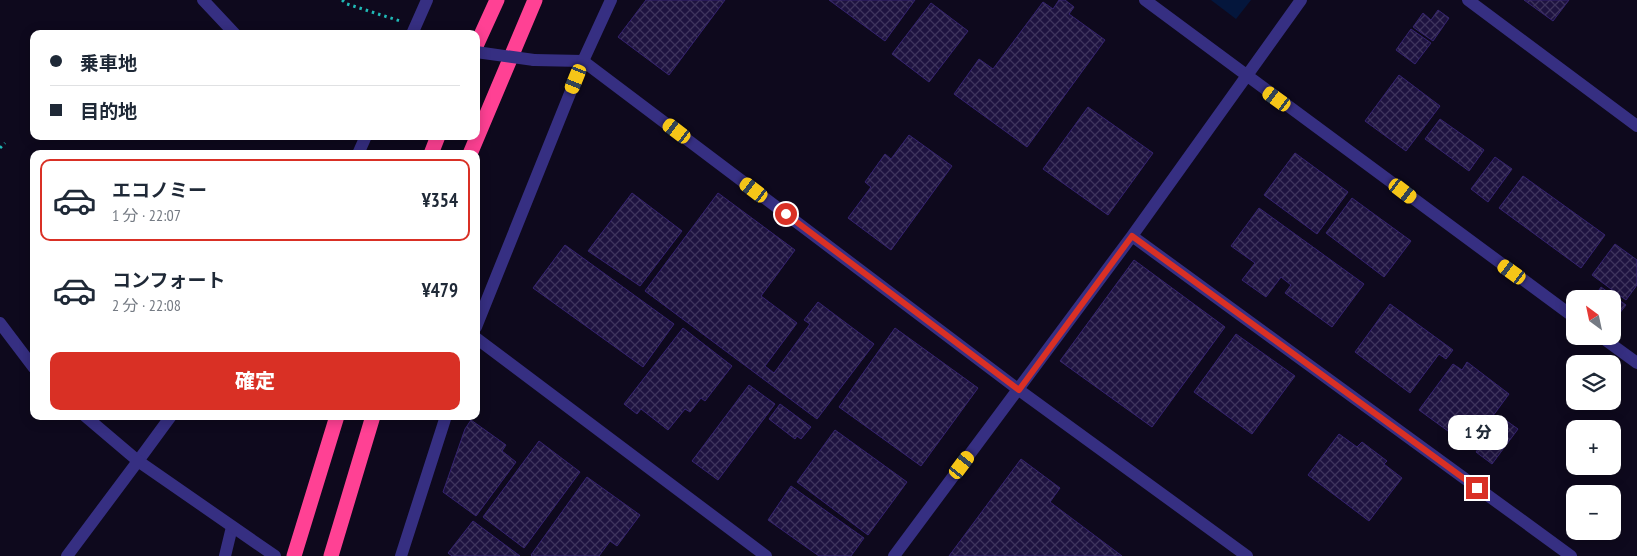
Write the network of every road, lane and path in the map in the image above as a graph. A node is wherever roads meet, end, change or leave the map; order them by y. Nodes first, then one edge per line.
1 (203, 0) edge
2 (342, 0) edge
3 (427, 0) edge
4 (497, 0) edge
5 (534, 0) edge
6 (611, 0) edge
7 (1145, 0) edge
8 (1302, 0) edge
9 (1468, 0) edge
10 (230, 30) edge
11 (414, 30) edge
12 (480, 37) edge
13 (480, 53) edge
14 (584, 61) junction
15 (1246, 76) junction
16 (1637, 126) edge
17 (480, 130) edge
18 (5, 143) dead end
19 (0, 148) edge
20 (1132, 236) junction
21 (1566, 311) edge
22 (480, 317) edge
23 (0, 323) edge
24 (480, 341) edge
25 (1612, 345) edge
26 (30, 363) edge
27 (1637, 363) edge
28 (1019, 390) junction
29 (90, 420) edge
30 (168, 420) edge
31 (336, 420) edge
32 (372, 420) edge
33 (445, 420) edge
34 (138, 461) junction
35 (232, 527) junction
36 (66, 556) edge
37 (225, 556) edge
38 (275, 556) edge
39 (294, 556) edge
40 (331, 556) edge
41 (401, 556) edge
42 (766, 556) edge
43 (894, 556) edge
44 (1247, 556) edge
45 (1571, 556) edge

1 - 10 street
2 - 11 path
3 - 11 street
4 - 12 highway
5 - 17 highway
6 - 14 street
7 - 15 street
8 - 15 street
9 - 16 street
13 - 14 street, bridge
14 - 22 street
14 - 28 street
15 - 20 street
15 - 21 street
18 - 19 path
20 - 28 street
20 - 45 street
23 - 26 street
24 - 42 street
25 - 27 street
28 - 43 street
28 - 44 street
29 - 34 street
30 - 34 street
31 - 39 highway
32 - 40 highway
33 - 41 street
34 - 35 street
34 - 36 street
35 - 37 street
35 - 38 street

